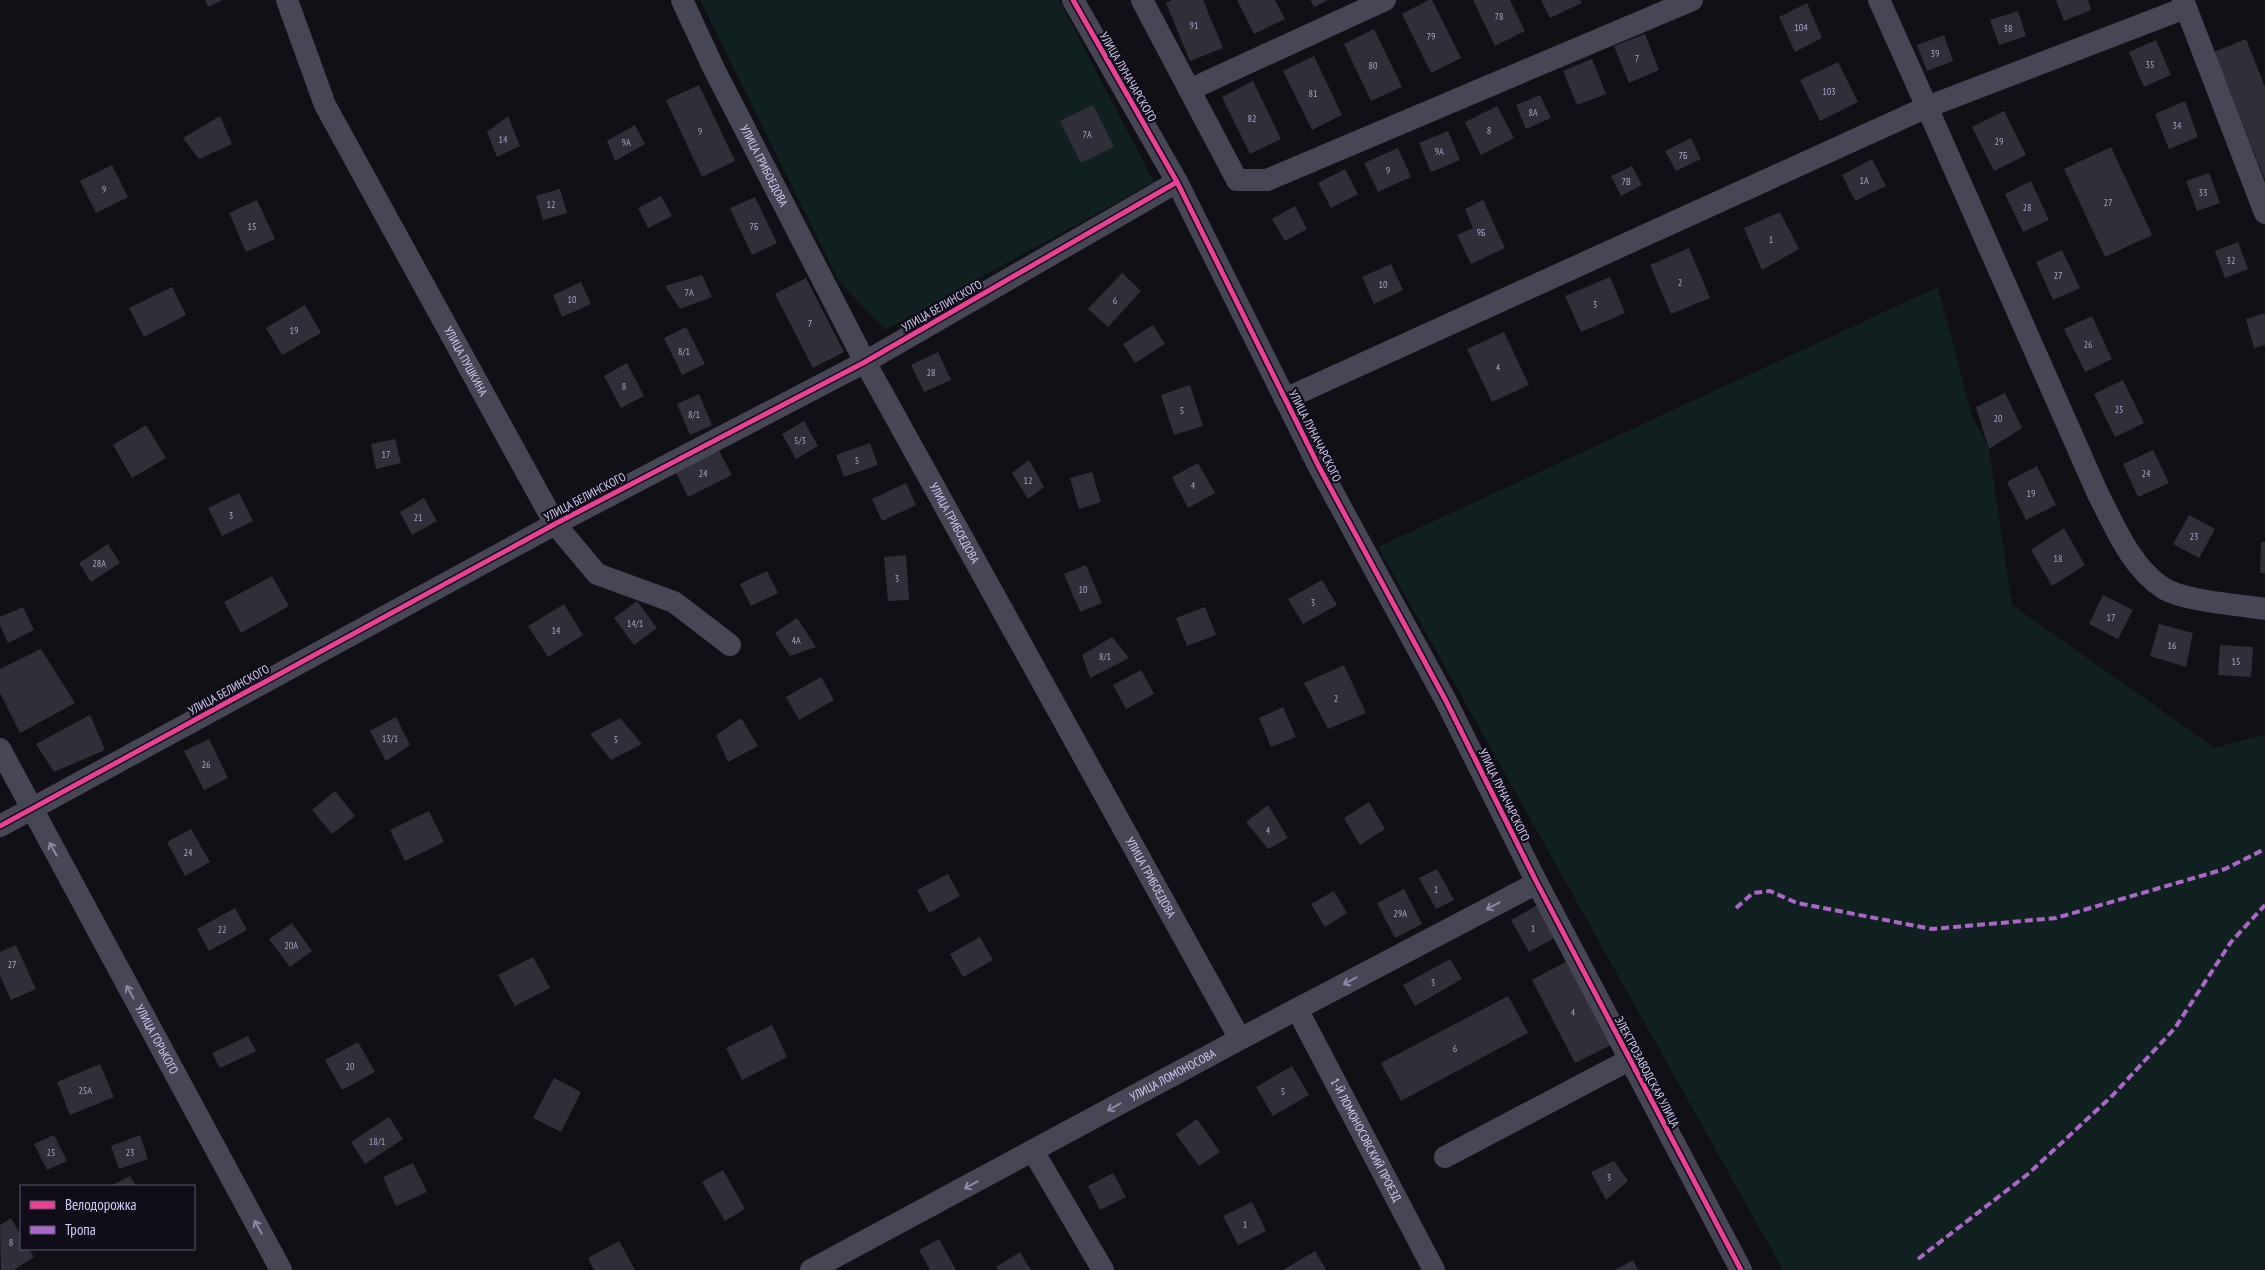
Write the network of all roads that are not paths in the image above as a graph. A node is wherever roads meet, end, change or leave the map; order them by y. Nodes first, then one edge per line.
1 (287, 0) edge
2 (682, 0) edge
3 (1073, 0) edge
4 (1142, 0) edge
5 (1385, 0) edge
6 (1692, 0) edge
7 (1879, 0) edge
8 (2184, 4) edge
9 (1189, 90) junction
10 (1927, 107) junction
11 (1177, 182) junction
12 (2265, 213) edge
13 (865, 362) junction
14 (1285, 399) junction
15 (554, 524) junction
16 (2265, 609) edge
17 (730, 645) dead end
18 (0, 749) edge
19 (31, 809) junction
20 (0, 826) edge
21 (1537, 883) junction
22 (1297, 1009) junction
23 (1240, 1039) junction
24 (1629, 1060) junction
25 (1033, 1151) junction
26 (1445, 1157) dead end
27 (281, 1270) edge
28 (811, 1270) edge
29 (1103, 1270) edge
30 (1434, 1270) edge
31 (1741, 1270) edge

1 - 15 street, УЛИЦА ПУШКИНА
2 - 13 street, УЛИЦА ГРИБОЕДОВА
3 - 11 street, УЛИЦА ЛУНАЧАРСКОГО
4 - 9 street
5 - 9 street
6 - 9 street
7 - 10 street
8 - 10 street
8 - 12 street
10 - 14 street
10 - 16 street
11 - 13 street, УЛИЦА БЕЛИНСКОГО
11 - 14 street, УЛИЦА ЛУНАЧАРСКОГО
13 - 15 street, УЛИЦА БЕЛИНСКОГО
13 - 23 street, УЛИЦА ГРИБОЕДОВА
14 - 21 street, УЛИЦА ЛУНАЧАРСКОГО
15 - 17 street, УЛИЦА ПУШКИНА
15 - 19 street, УЛИЦА БЕЛИНСКОГО
18 - 19 street, УЛИЦА ГОРЬКОГО
19 - 20 street, УЛИЦА БЕЛИНСКОГО
27 -> 19 street, УЛИЦА ГОРЬКОГО
21 -> 22 street, УЛИЦА ЛОМОНОСОВА
21 - 24 street, ЭЛЕКТРОЗАВОДСКАЯ УЛИЦА
22 - 23 street, УЛИЦА ЛОМОНОСОВА
22 - 30 street, 1-Й ЛОМОНОСОВСКИЙ ПРОЕЗД
23 -> 25 street, УЛИЦА ЛОМОНОСОВА
24 - 26 street
24 - 31 street, ЭЛЕКТРОЗАВОДСКАЯ УЛИЦА
25 -> 28 street, УЛИЦА ЛОМОНОСОВА
25 - 29 street

